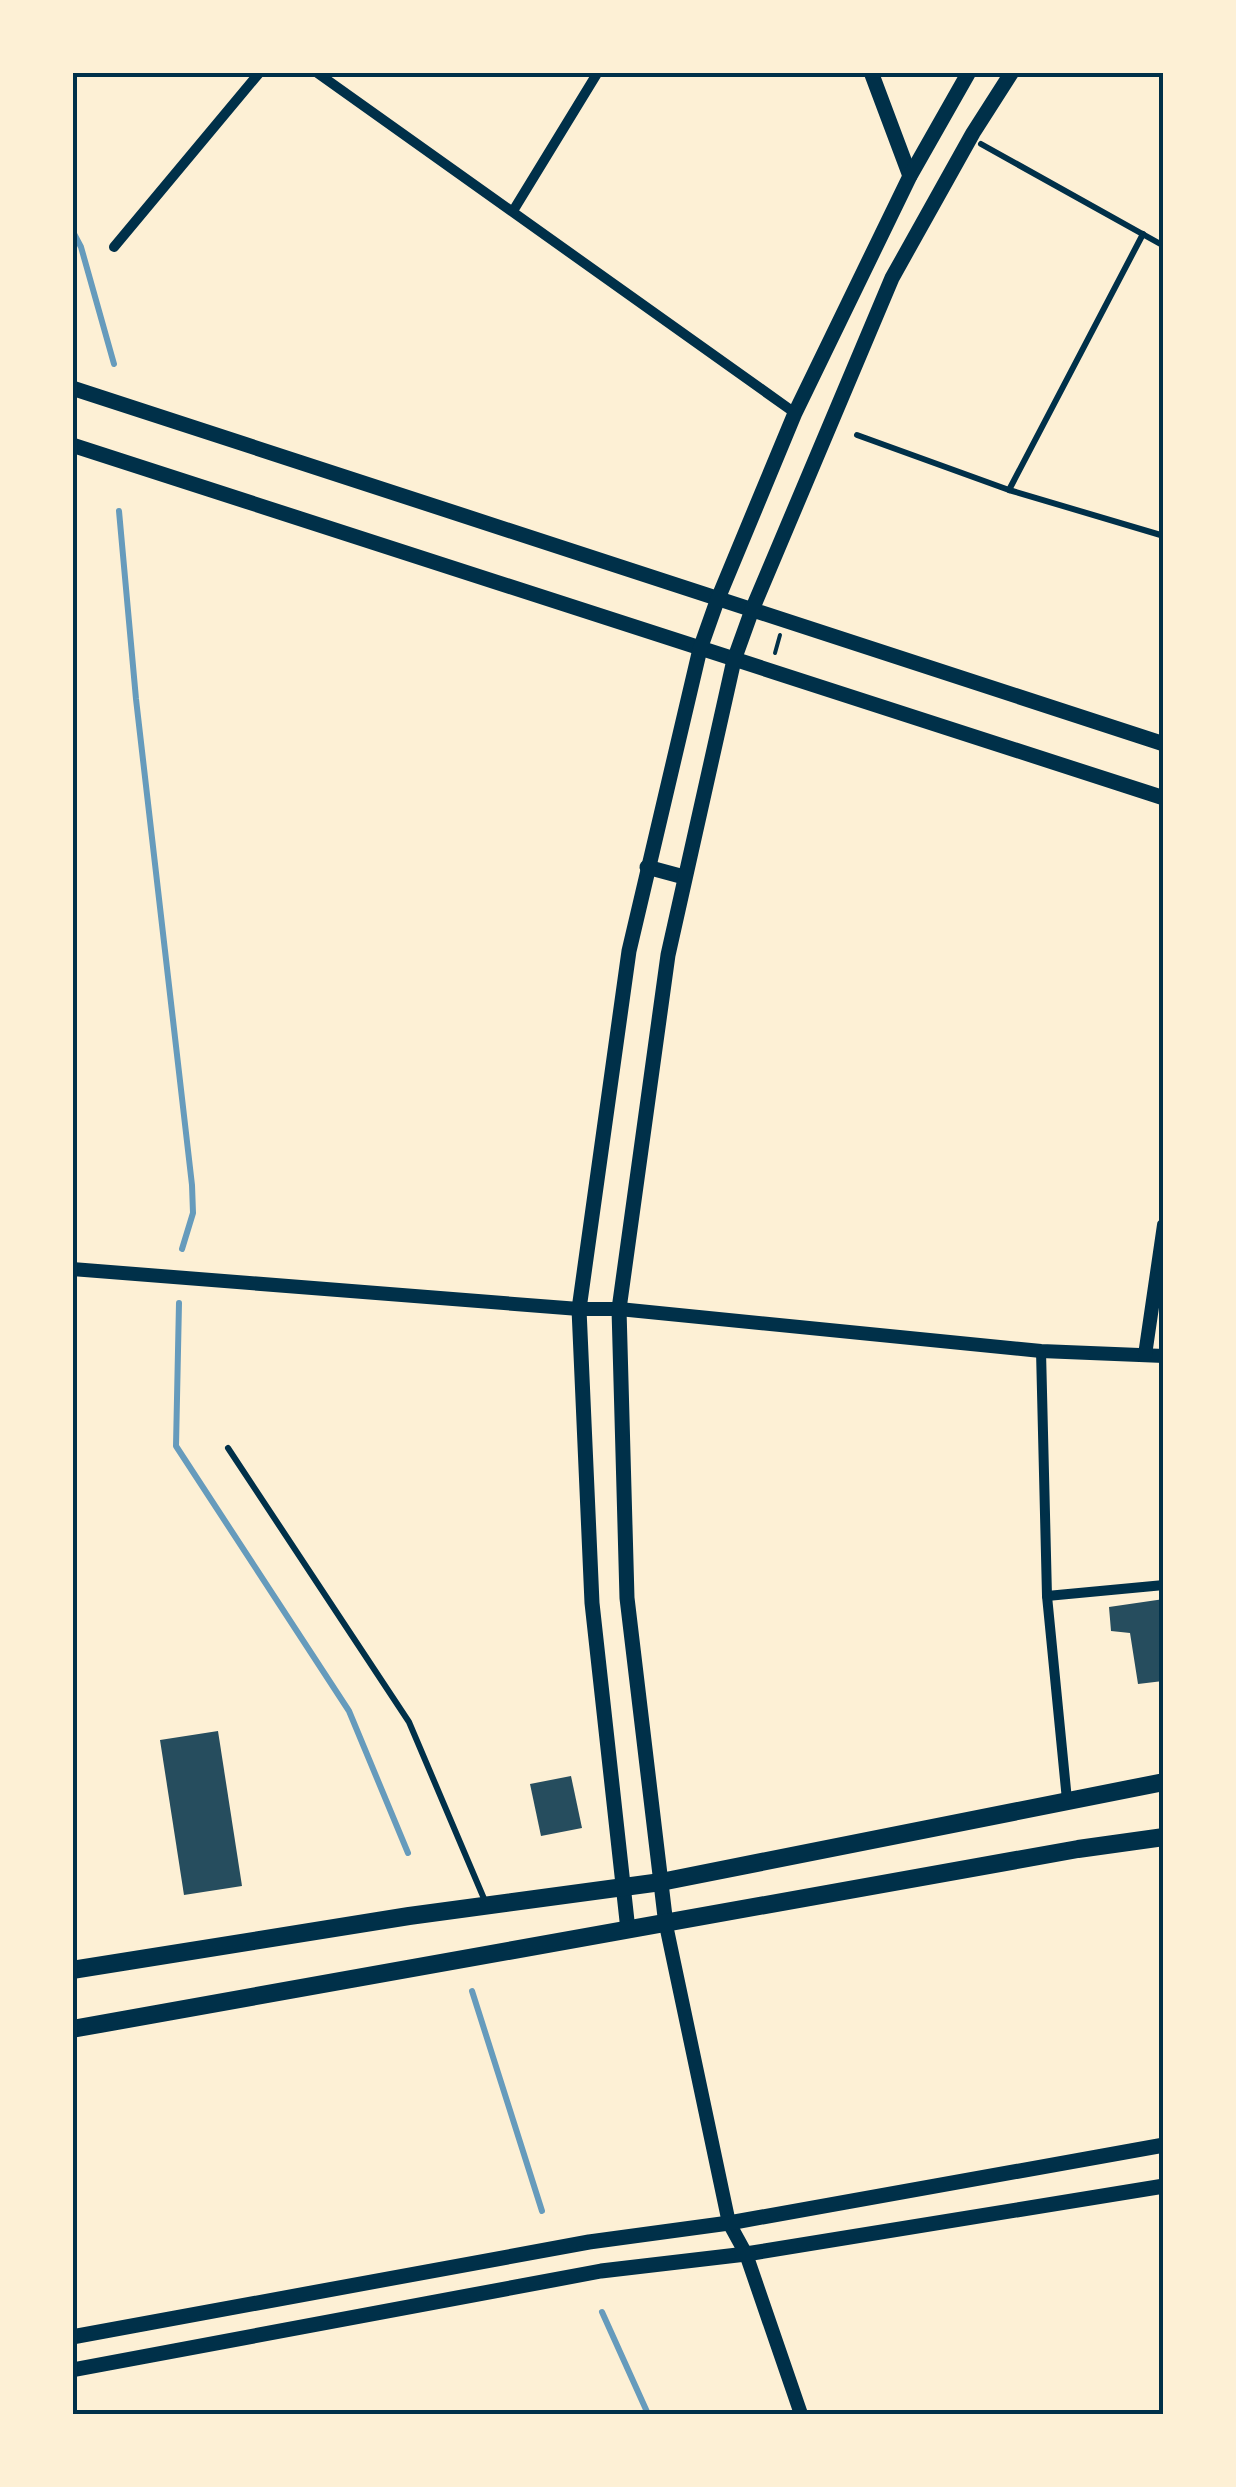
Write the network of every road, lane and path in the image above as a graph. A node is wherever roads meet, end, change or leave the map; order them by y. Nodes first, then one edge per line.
1 (260, 72) edge
2 (316, 72) edge
3 (598, 72) edge
4 (871, 72) edge
5 (969, 72) edge
6 (1012, 72) edge
7 (981, 144) dead end
8 (910, 176) junction
9 (512, 211) junction
10 (1143, 234) junction
11 (1164, 246) edge
12 (114, 247) dead end
13 (866, 265) junction
14 (892, 278) junction
15 (72, 388) edge
16 (795, 412) junction
17 (857, 435) dead end
18 (72, 445) edge
19 (1010, 490) junction
20 (1164, 536) edge
21 (717, 600) junction
22 (752, 610) junction
23 (782, 631) dead end
24 (700, 650) junction
25 (775, 652) dead end
26 (734, 660) junction
27 (1164, 744) edge
28 (1164, 798) edge
29 (647, 867) junction
30 (684, 877) junction
31 (1164, 1225) edge
32 (72, 1269) edge
33 (579, 1308) junction
34 (619, 1308) junction
35 (1041, 1351) junction
36 (1146, 1355) junction
37 (1164, 1356) edge
38 (228, 1448) dead end
39 (1164, 1584) edge
40 (1047, 1596) junction
41 (1164, 1782) edge
42 (1067, 1800) junction
43 (1164, 1838) edge
44 (661, 1882) junction
45 (622, 1885) junction
46 (481, 1908) junction
47 (666, 1924) junction
48 (628, 1930) junction
49 (72, 1970) edge
50 (72, 2029) edge
51 (1164, 2145) edge
52 (1164, 2186) edge
53 (729, 2223) junction
54 (746, 2254) junction
55 (72, 2337) edge
56 (72, 2370) edge
57 (800, 2414) edge

1 - 12 street
2 - 9 street
3 - 9 street
4 - 8 main road
5 - 8 main road
6 - 14 main road
7 - 10 lane
8 - 13 main road
9 - 16 street
10 - 11 lane
10 - 19 lane
13 - 14 main road
13 - 16 main road
14 - 22 main road
15 - 21 main road
16 - 21 main road
17 - 19 lane
18 - 24 main road
19 - 20 lane
21 - 22 main road
21 - 24 main road
22 - 26 main road
22 - 27 main road
23 - 25 path
24 - 26 main road
24 - 29 main road
26 - 28 main road
26 - 30 main road
29 - 30 main road
29 - 33 main road
30 - 34 main road
31 - 36 street
32 - 33 street
33 - 34 street
33 - 45 main road
34 - 35 street
34 - 44 main road
35 - 36 street
35 - 40 street
36 - 37 street
38 - 46 lane
39 - 40 street
40 - 42 street
41 - 42 main road
42 - 44 main road
43 - 47 main road
44 - 45 main road
44 - 47 main road
45 - 46 main road
45 - 48 main road
46 - 49 main road
47 - 48 main road
47 - 53 street
48 - 50 main road
51 - 53 main road
52 - 54 main road
53 - 54 street
53 - 55 main road
54 - 56 main road
54 - 57 street

